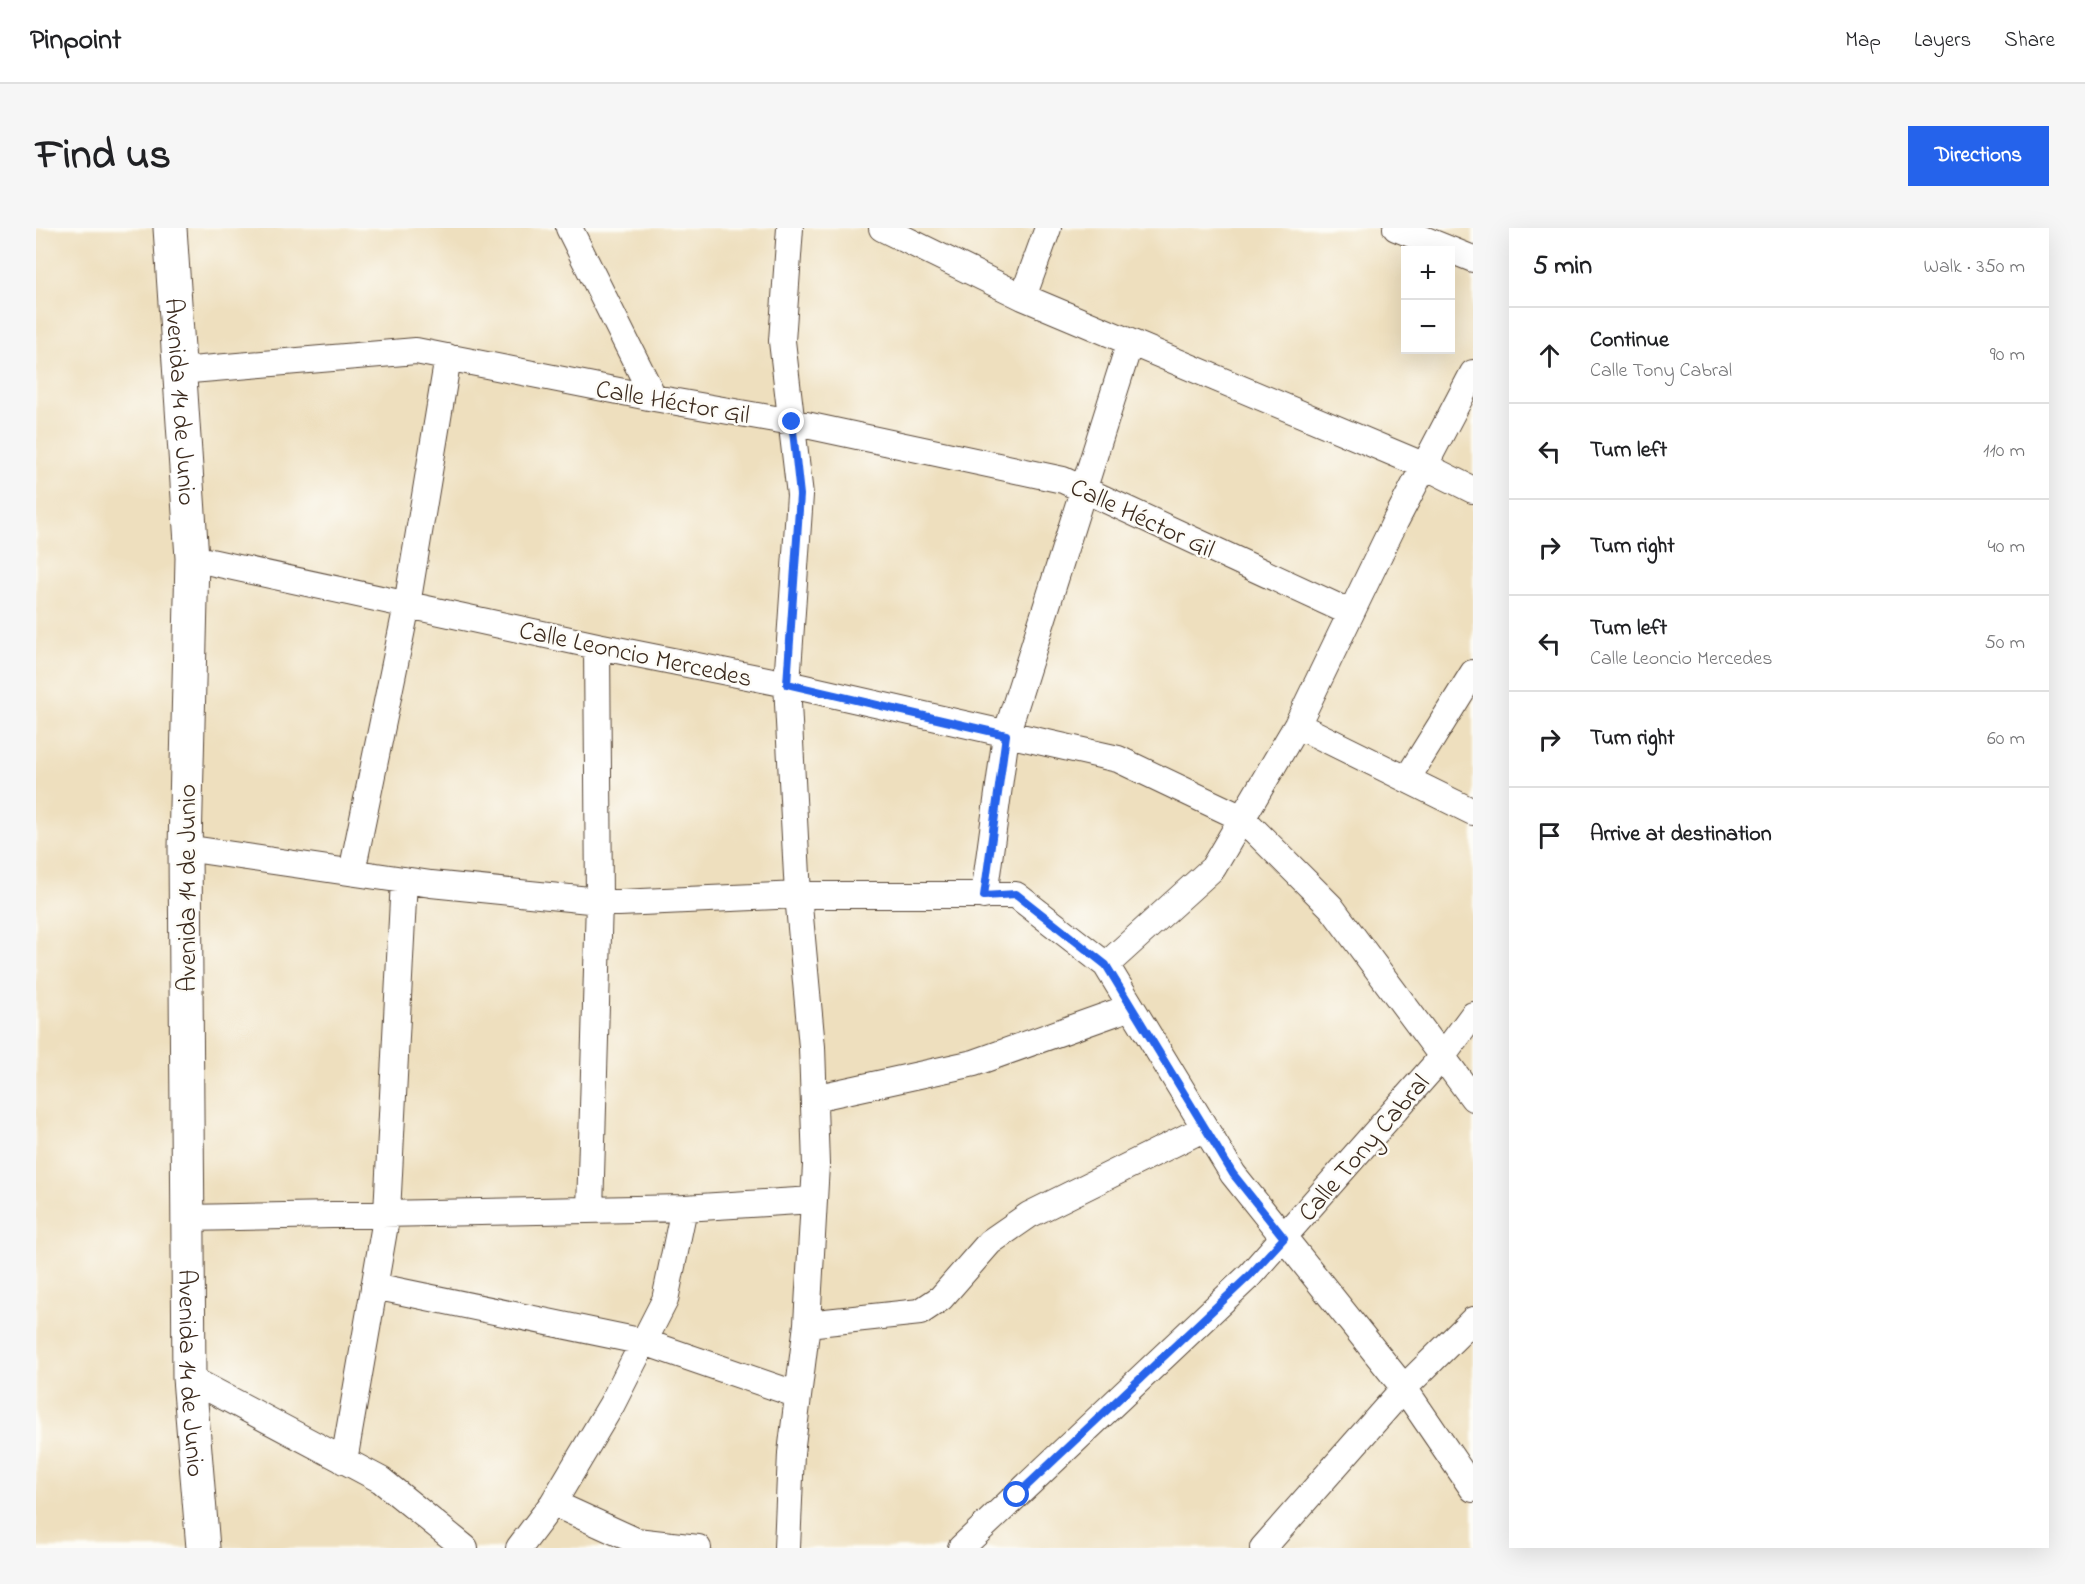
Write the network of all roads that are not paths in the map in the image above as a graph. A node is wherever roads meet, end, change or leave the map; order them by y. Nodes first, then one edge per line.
1 (170, 228) edge
2 (569, 228) edge
3 (790, 228) edge
4 (882, 228) edge
5 (1048, 228) edge
6 (1396, 228) edge
7 (1473, 259) edge
8 (1023, 297) junction
9 (1130, 342) junction
10 (448, 357) junction
11 (179, 371) junction
12 (1473, 373) edge
13 (654, 398) junction
14 (792, 422) junction
15 (1425, 466) junction
16 (1083, 490) junction
17 (1473, 490) edge
18 (192, 558) junction
19 (407, 605) junction
20 (1351, 613) junction
21 (597, 646) junction
22 (1473, 673) edge
23 (787, 684) junction
24 (1297, 725) junction
25 (1006, 735) junction
26 (1407, 780) junction
27 (1473, 812) edge
28 (1242, 818) junction
29 (185, 848) junction
30 (352, 872) junction
31 (404, 880) junction
32 (798, 895) junction
33 (984, 896) junction
34 (599, 901) junction
35 (1106, 965) junction
36 (1131, 1007) junction
37 (1473, 1015) edge
38 (1442, 1057) junction
39 (814, 1098) junction
40 (1473, 1098) edge
41 (1205, 1128) junction
42 (814, 1200) junction
43 (684, 1208) junction
44 (590, 1210) junction
45 (387, 1213) junction
46 (188, 1218) junction
47 (1284, 1238) junction
48 (374, 1286) junction
49 (1473, 1320) edge
50 (807, 1324) junction
51 (644, 1342) junction
52 (189, 1378) junction
53 (1404, 1388) junction
54 (798, 1395) junction
55 (344, 1461) junction
56 (1473, 1489) edge
57 (553, 1503) junction
58 (203, 1548) edge
59 (465, 1548) edge
60 (519, 1548) edge
61 (698, 1548) edge
62 (787, 1548) edge
63 (961, 1548) edge
64 (1263, 1548) edge

1 - 11 street, Avenida 14 de Junio
2 - 13 street
3 - 14 street
4 - 8 street
5 - 8 street
6 - 7 street
8 - 9 street
9 - 15 street
9 - 16 street
10 - 11 street, Calle Héctor Gil
10 - 13 street, Calle Héctor Gil
10 - 19 street
11 - 18 street, Avenida 14 de Junio
12 - 15 street
13 - 14 street, Calle Héctor Gil
14 - 16 street, Calle Héctor Gil
14 - 23 street
15 - 17 street
15 - 20 street
16 - 20 street, Calle Héctor Gil
16 - 25 street
18 - 19 street, Calle Leoncio Mercedes
18 - 29 street, Avenida 14 de Junio
19 - 21 street, Calle Leoncio Mercedes
19 - 30 street
20 - 24 street
21 - 23 street, Calle Leoncio Mercedes
21 - 34 street
22 - 26 street
23 - 25 street, Calle Leoncio Mercedes
23 - 32 street
24 - 26 street
24 - 28 street
25 - 28 street, Calle Leoncio Mercedes
25 - 33 street
26 - 27 street
28 - 35 street
28 - 38 street, Calle Leoncio Mercedes
29 - 30 street
29 - 46 street, Avenida 14 de Junio
30 - 31 street
31 - 34 street
31 - 45 street
32 - 33 street
32 - 34 street
32 - 39 street
33 - 35 street
34 - 44 street
35 - 36 street
36 - 39 street
36 - 41 street
37 - 38 street, Calle Tony Cabral
38 - 40 street, Calle Leoncio Mercedes
38 - 47 street, Calle Tony Cabral
39 - 42 street
41 - 47 street
41 - 50 street
42 - 43 street
42 - 50 street
43 - 44 street
43 - 51 street
44 - 45 street
45 - 46 street
45 - 48 street
46 - 52 street, Avenida 14 de Junio
47 - 53 street
47 - 63 street, Calle Tony Cabral
48 - 51 street
48 - 55 street
49 - 53 street
50 - 54 street
51 - 54 street
51 - 57 street
52 - 55 street
52 - 58 street, Avenida 14 de Junio
53 - 56 street
53 - 64 street
54 - 62 street
55 - 59 street
57 - 60 street
57 - 61 street

